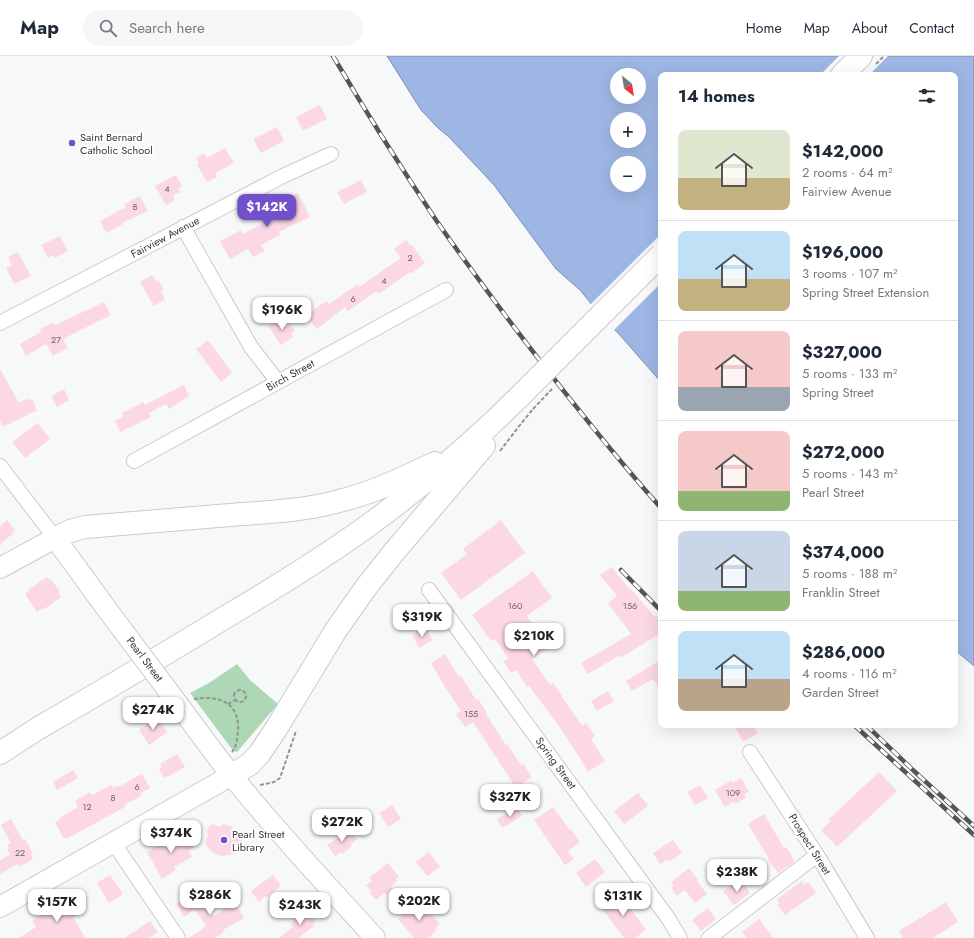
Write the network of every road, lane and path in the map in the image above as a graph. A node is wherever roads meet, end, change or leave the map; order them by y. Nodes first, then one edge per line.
1 (861, 56) edge
2 (845, 72) edge
3 (331, 154) dead end
4 (183, 227) junction
5 (658, 258) edge
6 (446, 290) dead end
7 (0, 322) edge
8 (278, 382) junction
9 (522, 403) junction
10 (458, 454) junction
11 (497, 455) dead end
12 (134, 461) dead end
13 (0, 466) edge
14 (55, 538) junction
15 (0, 568) edge
16 (430, 590) dead end
17 (192, 699) dead end
18 (235, 700) junction
19 (228, 704) junction
20 (297, 726) dead end
21 (37, 729) junction
22 (0, 743) edge
23 (232, 752) dead end
24 (750, 752) dead end
25 (0, 753) edge
26 (232, 775) junction
27 (259, 786) dead end
28 (113, 842) junction
29 (817, 855) junction
30 (0, 907) edge
31 (178, 938) edge
32 (375, 938) edge
33 (680, 938) edge
34 (709, 938) edge
35 (867, 938) edge

1 - 2 main road
3 - 4 street, Fairview Avenue
4 - 7 street, Fairview Avenue
4 - 8 street
5 - 9 main road, bridge
6 - 8 street, Birch Street
8 - 12 street, Birch Street
9 - 10 main road
9 - 11 path
9 - 26 main road
10 - 14 main road
10 - 21 main road
13 - 14 street, Pearl Street
14 - 15 street
14 - 26 street, Pearl Street, bridge
16 - 33 street, Spring Street
17 - 19 path
18 - 18 path
18 - 19 path
19 - 23 path
20 - 27 path
21 - 22 main road
21 - 25 main road
24 - 29 street, Prospect Street
26 - 28 street
26 - 32 street, Pearl Street
28 - 30 street
28 - 31 street
29 - 34 street
29 - 35 street, Prospect Street

